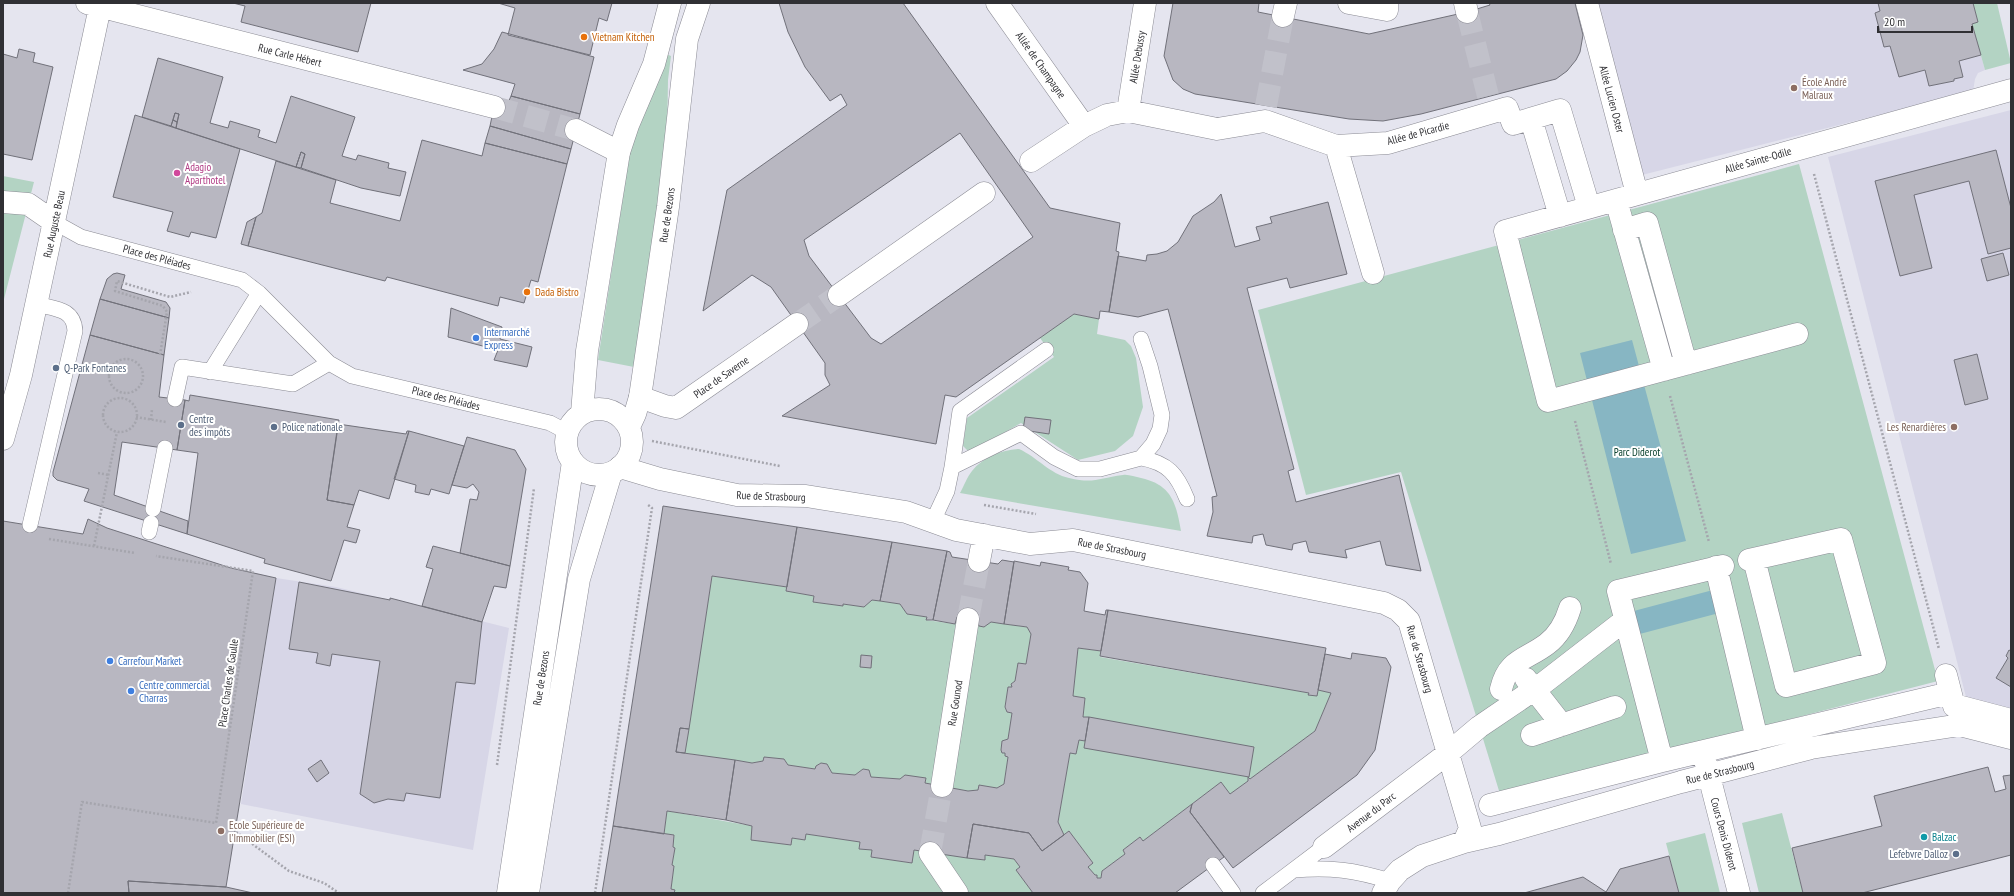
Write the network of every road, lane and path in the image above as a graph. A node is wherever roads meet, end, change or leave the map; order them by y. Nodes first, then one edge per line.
1 (670, 3) edge
2 (699, 3) edge
3 (997, 3) edge
4 (1145, 3) edge
5 (1349, 3) edge
6 (1388, 3) edge
7 (1587, 3) edge
8 (93, 5) edge
9 (2011, 90) edge
10 (494, 107) tunnel mouth
11 (1128, 111) junction
12 (1531, 119) junction
13 (1084, 126) junction
14 (576, 130) tunnel mouth
15 (1336, 146) junction
16 (1807, 147) junction
17 (619, 152) junction
18 (1031, 161) dead end
19 (984, 194) dead end
20 (1637, 194) junction
21 (1616, 200) junction
22 (3, 202) edge
23 (1589, 207) junction
24 (1560, 216) junction
25 (54, 222) junction
26 (1624, 230) junction
27 (1373, 273) dead end
28 (259, 293) junction
29 (839, 295) tunnel mouth
30 (170, 297) dead end
31 (36, 304) junction
32 (797, 324) tunnel mouth
33 (1797, 334) dead end
34 (1141, 339) dead end
35 (162, 346) dead end
36 (1046, 350) dead end
37 (329, 363) junction
38 (1686, 364) junction
39 (1664, 370) junction
40 (210, 372) junction
41 (122, 393) junction
42 (1579, 393) junction
43 (640, 397) junction
44 (122, 398) junction
45 (175, 399) dead end
46 (582, 413) junction
47 (136, 417) junction
48 (173, 424) dead end
49 (629, 427) junction
50 (117, 432) junction
51 (567, 432) junction
52 (3, 440) edge
53 (165, 448) dead end
54 (1140, 458) junction
55 (573, 462) junction
56 (952, 467) junction
57 (616, 470) junction
58 (98, 473) dead end
59 (108, 475) junction
60 (534, 488) dead end
61 (1187, 499) dead end
62 (652, 508) dead end
63 (151, 521) dead end
64 (933, 521) junction
65 (30, 525) dead end
66 (984, 536) junction
67 (41, 538) dead end
68 (94, 546) junction
69 (139, 553) dead end
70 (154, 556) dead end
71 (1751, 559) joint
72 (979, 561) tunnel mouth
73 (1719, 567) junction
74 (1618, 591) junction
75 (1570, 608) dead end
76 (968, 619) tunnel mouth
77 (1625, 620) junction
78 (1514, 664) junction
79 (1501, 689) dead end
80 (1535, 689) junction
81 (1952, 699) junction
82 (1615, 707) dead end
83 (2011, 720) edge
84 (1562, 725) junction
85 (1532, 735) dead end
86 (2011, 738) edge
87 (1757, 739) junction
88 (1702, 752) junction
89 (1448, 754) junction
90 (1662, 760) junction
91 (497, 766) dead end
92 (1708, 775) junction
93 (942, 786) tunnel mouth
94 (1490, 806) dead end
95 (236, 832) dead end
96 (1464, 842) junction
97 (1324, 847) joint
98 (930, 853) tunnel mouth
99 (1213, 865) dead end
100 (1294, 870) junction
101 (1386, 887) edge
102 (68, 893) edge
103 (339, 893) edge
104 (508, 893) edge
105 (528, 893) edge
106 (595, 893) edge
107 (957, 893) edge
108 (1233, 893) edge
109 (1263, 893) edge
110 (1739, 893) edge

1 - 17 street
2 - 43 street, Rue de Bezons
3 - 13 street, Allée de Champagne
4 - 11 street, Allée Debussy
5 - 6 street
7 - 20 street, Allée Lucien Oster
8 - 10 street, Rue Carle Hébert
8 - 25 street, Rue Auguste Beau
9 - 16 street, Allée Sainte-Odile
11 - 13 street, Allée de Picardie
11 - 15 street, Allée de Picardie
12 - 15 street, Allée de Picardie
12 - 23 street, Allée de Picardie
12 - 24 street
13 - 18 street
14 - 17 street
15 - 27 street
16 - 20 street, Allée Sainte-Odile
16 - 81 path
17 - 46 street
19 - 29 street
20 - 21 street, Allée Sainte-Odile
21 - 23 street, Allée Sainte-Odile
21 - 26 street
22 - 25 street
23 - 24 street, Allée Sainte-Odile
24 - 42 street, Allée Sainte-Odile
25 - 28 lane, Place des Pléiades
25 - 31 street, Rue Auguste Beau
26 - 38 street
26 - 39 street
28 - 37 lane, Place des Pléiades
28 - 40 lane
30 - 35 path
31 - 52 street, Rue Auguste Beau
31 - 65 lane
32 - 43 street, Place de Saverne
33 - 38 street
34 - 54 lane
36 - 56 lane
37 - 40 lane
37 - 51 lane, Place des Pléiades
38 - 39 street
39 - 42 street
39 - 73 path
40 - 45 lane
41 - 41 path
41 - 44 path
42 - 74 path
43 - 49 street, Rue de Bezons
44 - 47 path
44 - 50 path
46 - 49 street
46 - 51 street
47 - 48 path
47 - 50 path
49 - 57 street
50 - 59 path
51 - 55 street
53 - 63 lane
54 - 56 lane
54 - 61 lane
55 - 57 street
55 - 104 street, Rue de Bezons
56 - 64 lane
57 - 64 street, Rue de Strasbourg
57 - 105 street, Rue de Bezons
58 - 59 path
59 - 68 path
60 - 91 path
62 - 106 path
64 - 66 street, Rue de Strasbourg
66 - 72 street
66 - 89 street, Rue de Strasbourg
67 - 68 path
68 - 69 path
70 - 102 path, Place Charles de Gaulle
71 - 71 street
73 - 74 street
73 - 87 street
74 - 77 street
75 - 78 street
76 - 93 street, Rue Gounod
77 - 80 street, Avenue du Parc
77 - 90 street
78 - 79 street
78 - 80 street
80 - 84 street
80 - 89 street, Avenue du Parc
81 - 83 street
81 - 86 street, Rue de Strasbourg
81 - 87 street
81 - 92 street, Rue de Strasbourg
82 - 84 street
84 - 85 street
87 - 88 street
88 - 90 street
88 - 92 street, Cours Denis Diderot
89 - 96 street, Rue de Strasbourg
89 - 97 street, Avenue du Parc
90 - 94 street
92 - 96 street, Rue de Strasbourg
92 - 110 street, Cours Denis Diderot
95 - 103 path
96 - 101 street
97 - 100 lane, Avenue du Parc
98 - 107 street
99 - 108 lane
100 - 101 lane
100 - 109 lane, Avenue du Parc

